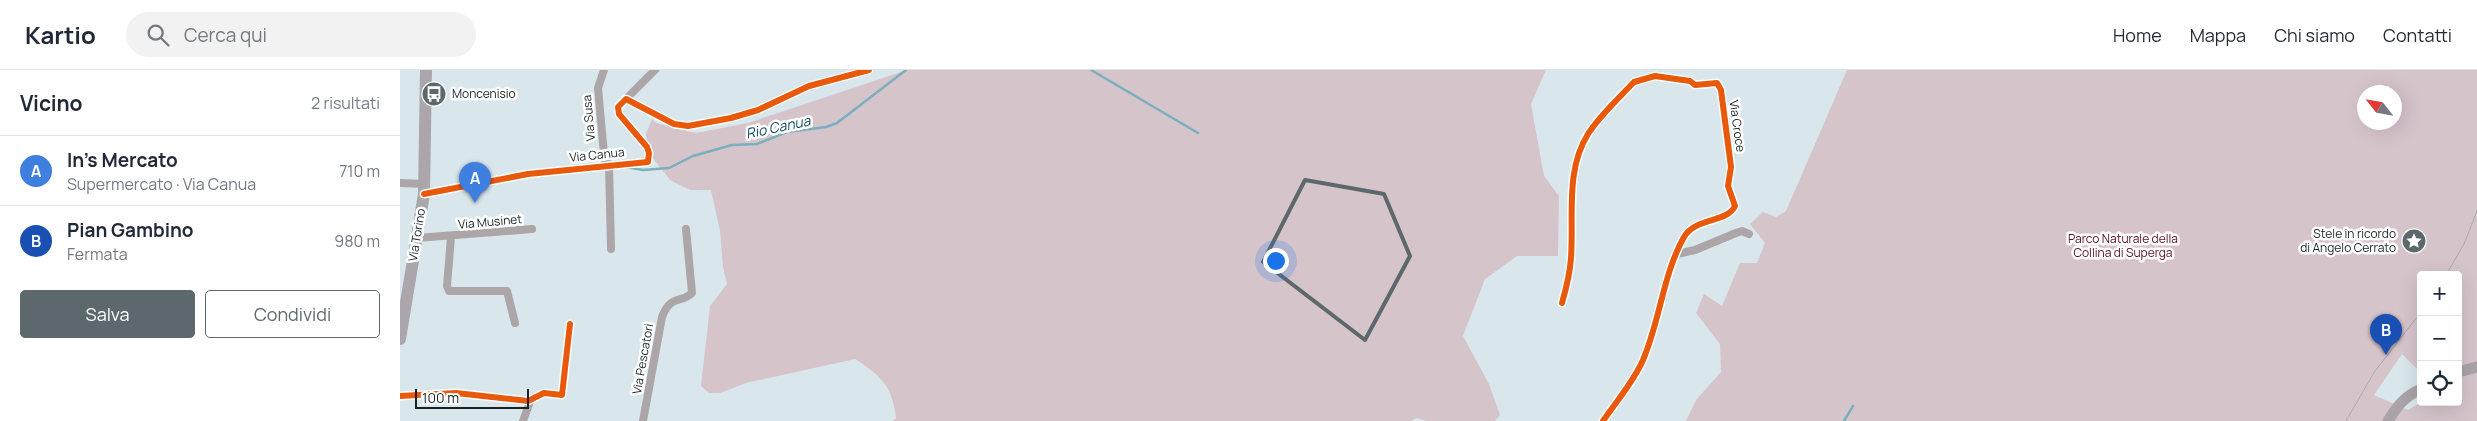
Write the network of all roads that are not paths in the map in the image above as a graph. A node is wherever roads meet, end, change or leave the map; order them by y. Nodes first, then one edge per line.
1 (426, 70) edge
2 (604, 70) edge
3 (655, 70) edge
4 (869, 70) edge
5 (626, 99) junction
6 (607, 164) junction
7 (400, 183) edge
8 (424, 189) junction
9 (532, 229) dead end
10 (686, 229) dead end
11 (1749, 234) dead end
12 (451, 237) junction
13 (417, 238) junction
14 (612, 249) dead end
15 (1676, 254) junction
16 (1562, 303) dead end
17 (402, 320) edge
18 (515, 324) dead end
19 (570, 324) dead end
20 (400, 339) edge
21 (2477, 366) edge
22 (2462, 371) edge
23 (2417, 391) edge
24 (400, 396) edge
25 (531, 399) junction
26 (523, 421) edge
27 (643, 421) edge
28 (1603, 421) edge
29 (2388, 421) edge

1 - 8 main road, Via Torino
2 - 6 street, Via Susa
3 - 5 street
4 - 5 street
5 - 6 street, Via Canua
6 - 8 street, Via Canua
6 - 14 street, Via Canua
7 - 8 street, Via Canua
8 - 13 main road, Via Torino
9 - 12 street, Via Musinet
10 - 27 street, Via Pescatori
11 - 15 street
12 - 13 street, Via Musinet
12 - 18 street, Via Musinet
13 - 17 main road, Via Torino
15 - 16 street, Via Croce
15 - 28 street, Via Croce
17 - 20 main road, Via Torino
19 - 25 street
21 - 22 street
23 - 29 street
24 - 25 street
25 - 26 street

